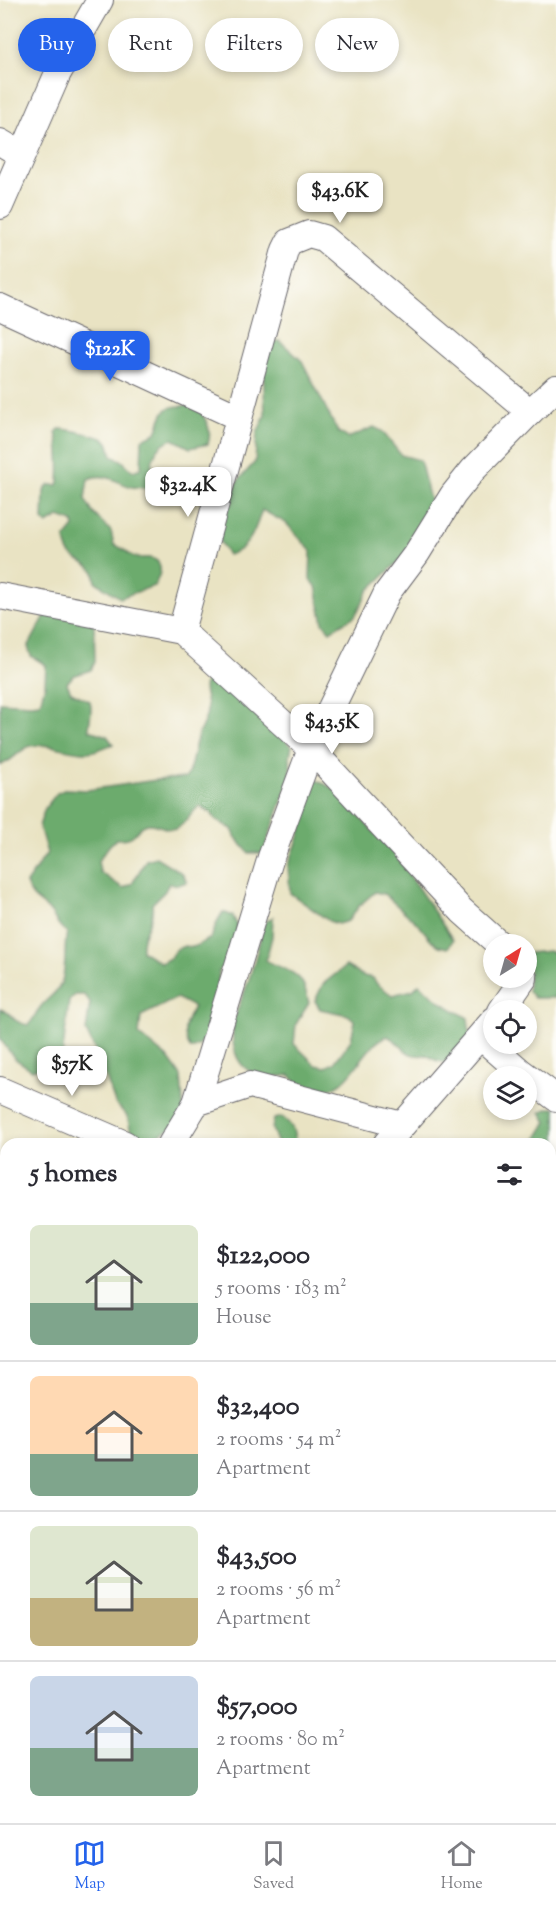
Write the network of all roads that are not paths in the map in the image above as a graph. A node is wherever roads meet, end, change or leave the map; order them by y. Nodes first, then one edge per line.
1 (100, 0) edge
2 (0, 142) edge
3 (22, 155) junction
4 (0, 206) edge
5 (0, 307) edge
6 (556, 388) edge
7 (530, 412) junction
8 (238, 417) junction
9 (0, 596) edge
10 (181, 631) junction
11 (310, 749) junction
12 (488, 934) edge
13 (483, 1033) edge
14 (214, 1040) junction
15 (507, 1054) edge
16 (250, 1085) junction
17 (0, 1090) edge
18 (556, 1098) edge
19 (196, 1103) junction
20 (402, 1125) junction
21 (111, 1138) edge
22 (175, 1138) edge
23 (391, 1138) edge

1 - 3 street
2 - 3 street
3 - 4 street
5 - 8 street
6 - 7 street
7 - 8 street
7 - 11 street
8 - 10 street
9 - 10 street
10 - 11 street
11 - 12 street
11 - 14 street
13 - 20 street
14 - 16 street
14 - 19 street
15 - 18 street
16 - 19 street
16 - 20 street
17 - 21 street
19 - 22 street
20 - 23 street

